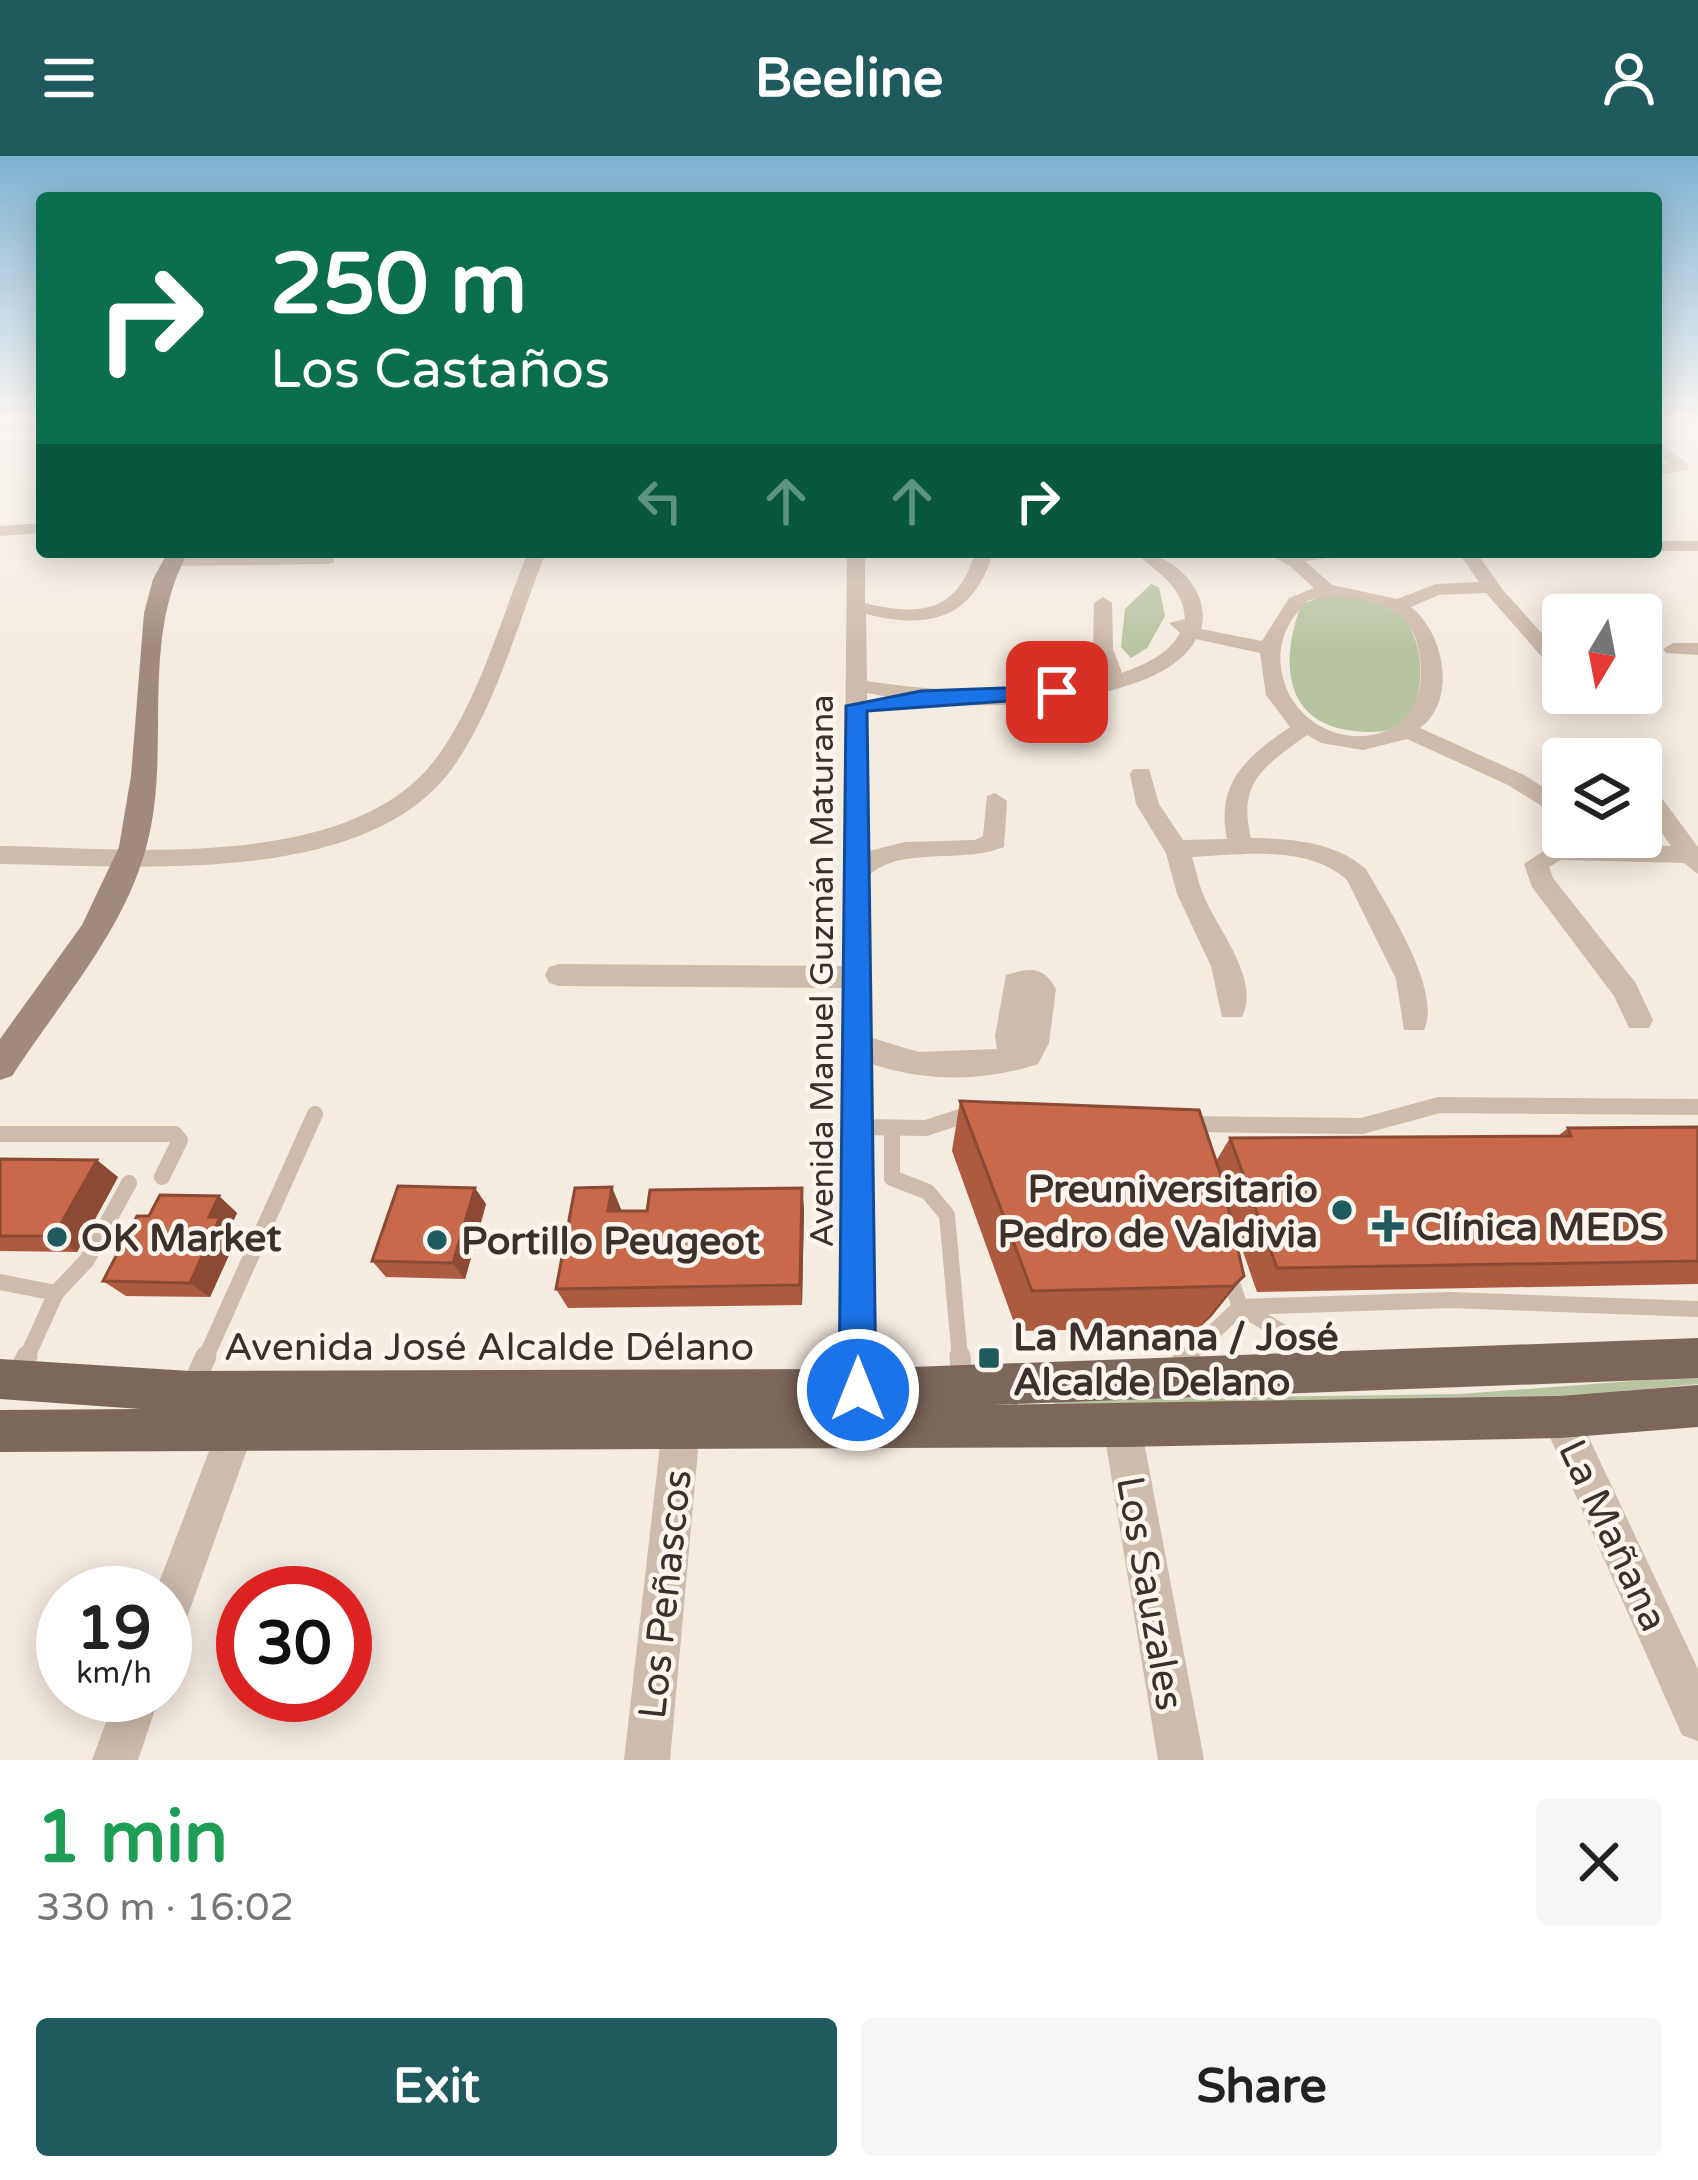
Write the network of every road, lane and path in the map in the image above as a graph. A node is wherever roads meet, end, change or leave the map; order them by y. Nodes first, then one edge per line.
1 (36, 528) edge
2 (0, 531) edge
3 (1662, 546) edge
4 (1698, 546) edge
5 (174, 558) edge
6 (277, 558) edge
7 (534, 558) edge
8 (857, 558) edge
9 (982, 558) edge
10 (1151, 558) edge
11 (1289, 558) edge
12 (1471, 558) edge
13 (328, 559) dead end
14 (1321, 591) junction
15 (1493, 591) junction
16 (1103, 603) dead end
17 (1404, 609) junction
18 (864, 614) junction
19 (1189, 626) junction
20 (1272, 643) junction
21 (1542, 646) edge
22 (1673, 649) dead end
23 (1698, 649) edge
24 (1115, 682) junction
25 (856, 696) junction
26 (1414, 728) junction
27 (1311, 730) junction
28 (1141, 774) dead end
29 (1542, 786) edge
30 (1542, 797) edge
31 (995, 800) dead end
32 (1662, 815) edge
33 (857, 828) junction
34 (1176, 849) junction
35 (1250, 849) junction
36 (898, 850) junction
37 (131, 854) junction
38 (1662, 854) edge
39 (0, 855) edge
40 (1542, 856) edge
41 (1695, 860) edge
42 (857, 872) junction
43 (559, 976) dead end
44 (857, 977) junction
45 (1232, 1009) dead end
46 (1639, 1020) dead end
47 (1414, 1022) dead end
48 (857, 1045) junction
49 (1014, 1058) dead end
50 (909, 1064) junction
51 (0, 1066) edge
52 (857, 1091) junction
53 (1698, 1107) edge
54 (998, 1112) edge
55 (315, 1114) dead end
56 (857, 1127) junction
57 (892, 1128) junction
58 (0, 1134) edge
59 (1187, 1144) edge
60 (162, 1178) dead end
61 (129, 1183) dead end
62 (1220, 1246) edge
63 (0, 1282) edge
64 (56, 1293) junction
65 (1240, 1306) junction
66 (1698, 1309) edge
67 (1698, 1358) edge
68 (1344, 1371) junction
69 (1168, 1376) junction
70 (8, 1380) edge
71 (962, 1385) junction
72 (858, 1390) junction
73 (190, 1392) junction
74 (1687, 1412) edge
75 (1560, 1417) junction
76 (1122, 1426) junction
77 (681, 1429) junction
78 (235, 1430) junction
79 (0, 1431) edge
80 (185, 1566) edge
81 (1698, 1719) edge
82 (128, 1722) edge
83 (115, 1760) edge
84 (647, 1760) edge
85 (1181, 1760) edge

1 - 2 street
3 - 4 street
5 - 37 main road
6 - 13 street
7 - 37 street
8 - 18 street, Avenida Manuel Guzmán Maturana
9 - 18 street
10 - 19 street
11 - 14 street
12 - 15 street
14 - 17 street
14 - 20 street
15 - 17 street
15 - 21 street
16 - 24 street
17 - 26 street
18 - 25 street, Avenida Manuel Guzmán Maturana
19 - 20 street
19 - 24 street
20 - 27 street
22 - 23 street
24 - 25 street
25 - 33 street, Avenida Manuel Guzmán Maturana
26 - 27 street
26 - 29 street
26 - 30 street
27 - 35 street
28 - 34 street
31 - 36 street
32 - 41 street
33 - 36 street
33 - 42 street, Avenida Manuel Guzmán Maturana
34 - 35 street
34 - 45 street
35 - 47 street
36 - 42 street
37 - 39 street
37 - 51 main road
38 - 41 street
40 - 46 street
42 - 44 street, Avenida Manuel Guzmán Maturana
43 - 44 street
44 - 48 street, Avenida Manuel Guzmán Maturana
48 - 50 street
48 - 52 street, Avenida Manuel Guzmán Maturana
49 - 50 street
50 - 52 street
52 - 56 street, Avenida Manuel Guzmán Maturana
53 - 59 lane
54 - 57 lane
55 - 73 lane
56 - 57 lane
56 - 72 street, Avenida Manuel Guzmán Maturana
57 - 71 lane
58 - 60 lane
61 - 64 lane
62 - 65 lane
63 - 64 lane
64 - 70 lane
65 - 66 lane
65 - 68 lane
65 - 69 lane
67 - 68 main road, Avenida José Alcalde Délano
68 - 69 main road, Avenida José Alcalde Délano
69 - 71 main road, Avenida José Alcalde Délano
70 - 73 main road, Avenida José Alcalde Délano
71 - 72 main road, Avenida José Alcalde Délano
72 - 73 main road, Avenida José Alcalde Délano
74 - 75 main road
75 - 76 main road
75 - 81 street, La Mañana
76 - 77 main road
76 - 85 street, Los Sauzales
77 - 78 main road
77 - 84 street, Los Peñascos
78 - 79 main road
78 - 80 street
82 - 83 street

